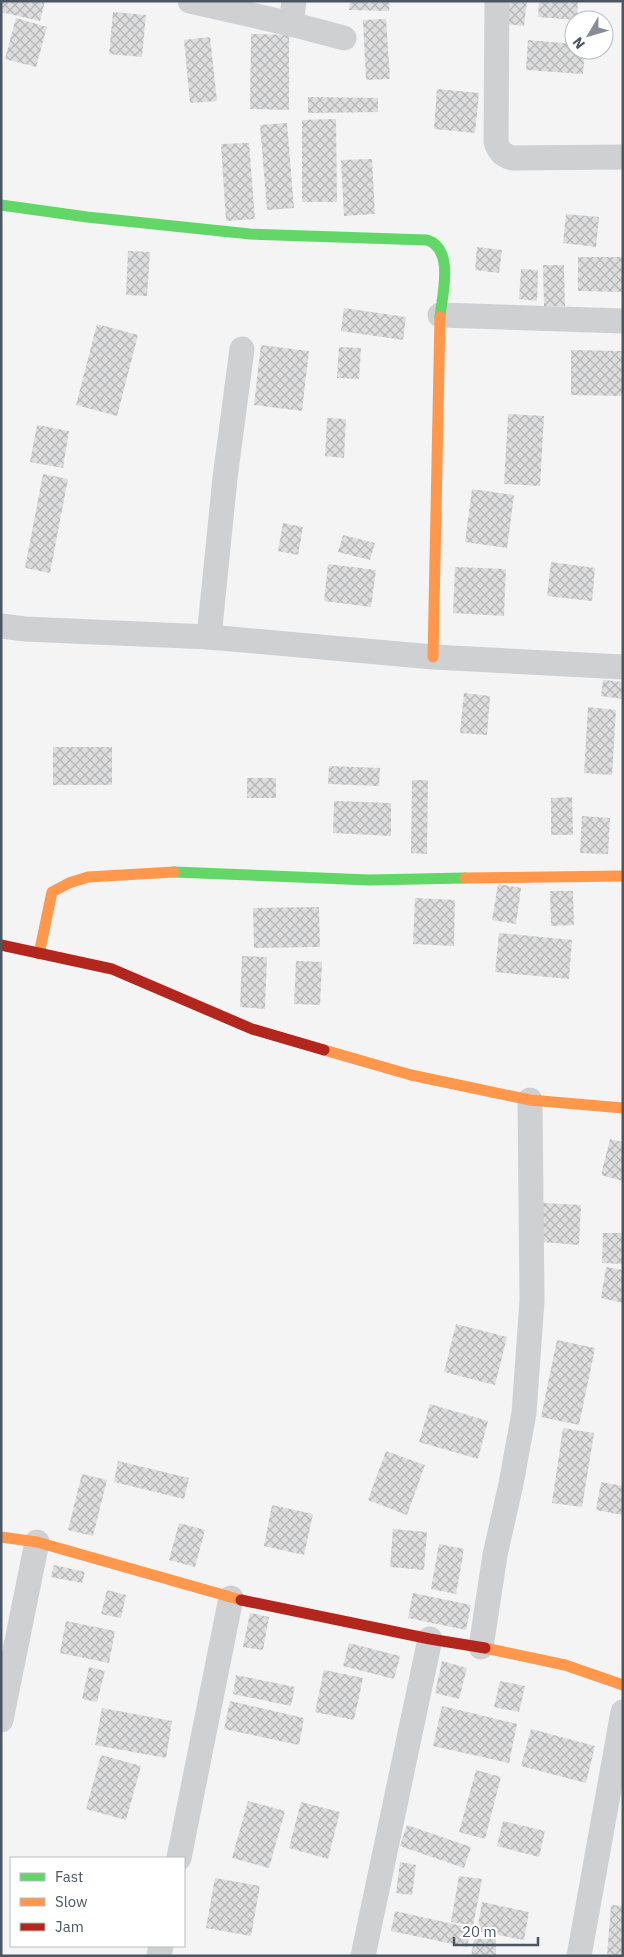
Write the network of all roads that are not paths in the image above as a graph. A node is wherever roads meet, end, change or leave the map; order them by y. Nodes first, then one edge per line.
1 (190, 1) edge
2 (497, 1) edge
3 (293, 13) edge
4 (344, 38) dead end
5 (623, 157) edge
6 (1, 205) edge
7 (440, 315) junction
8 (623, 321) edge
9 (242, 349) dead end
10 (1, 626) edge
11 (209, 637) junction
12 (434, 656) junction
13 (623, 668) edge
14 (623, 876) edge
15 (1, 945) edge
16 (39, 954) junction
17 (530, 1100) junction
18 (623, 1108) edge
19 (1, 1536) edge
20 (37, 1542) junction
21 (231, 1598) junction
22 (430, 1639) junction
23 (481, 1647) junction
24 (623, 1685) edge
25 (2, 1711) edge
26 (623, 1712) edge
27 (178, 1857) edge
28 (363, 1956) edge
29 (579, 1956) edge

1 - 3 street
2 - 5 street
3 - 4 street
6 - 7 street
7 - 8 street
7 - 12 street
9 - 11 street
10 - 11 street
11 - 12 street
12 - 13 street
14 - 16 street
15 - 16 street
16 - 17 street
17 - 18 street
17 - 23 street
19 - 20 street
20 - 21 street
20 - 25 street
21 - 22 street
21 - 27 street
22 - 23 street
22 - 28 street
23 - 24 street
26 - 29 street

